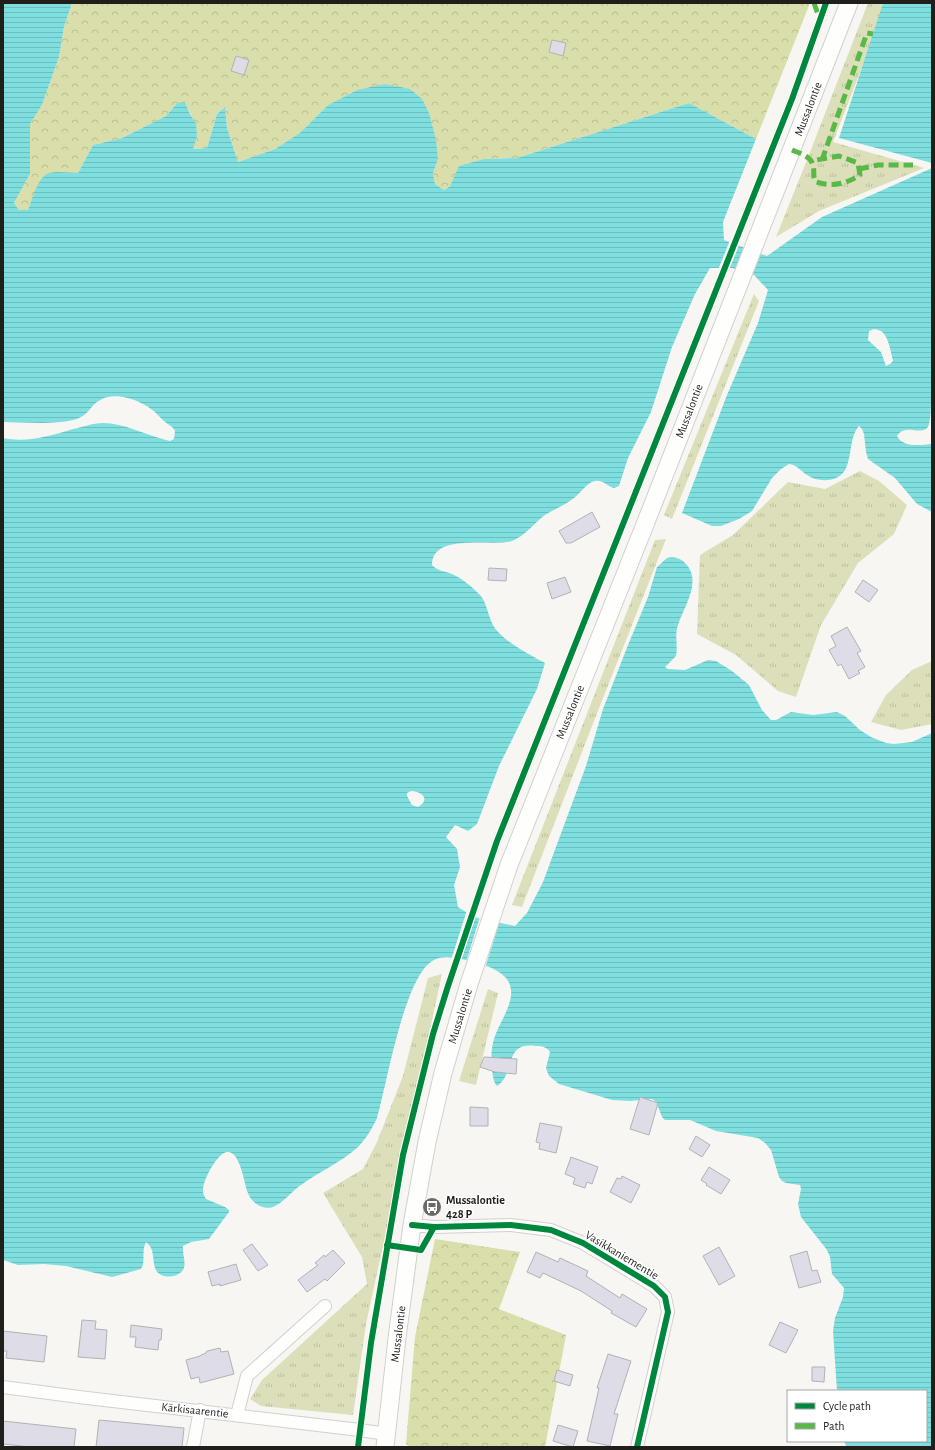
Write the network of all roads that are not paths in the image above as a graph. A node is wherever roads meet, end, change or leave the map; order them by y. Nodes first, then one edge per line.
1 (850, 3) edge
2 (412, 1225) junction
3 (325, 1306) dead end
4 (3, 1387) edge
5 (200, 1410) junction
6 (237, 1415) junction
7 (386, 1441) edge
8 (193, 1447) edge
9 (637, 1447) edge

1 - 2 main road, Mussalontie
2 - 7 main road, Mussalontie
2 - 9 street, Vasikkaniementie
3 - 6 street
4 - 5 street, Kärkisaarentie
5 - 6 street, Kärkisaarentie
5 - 8 street
6 - 7 street, Kärkisaarentie

